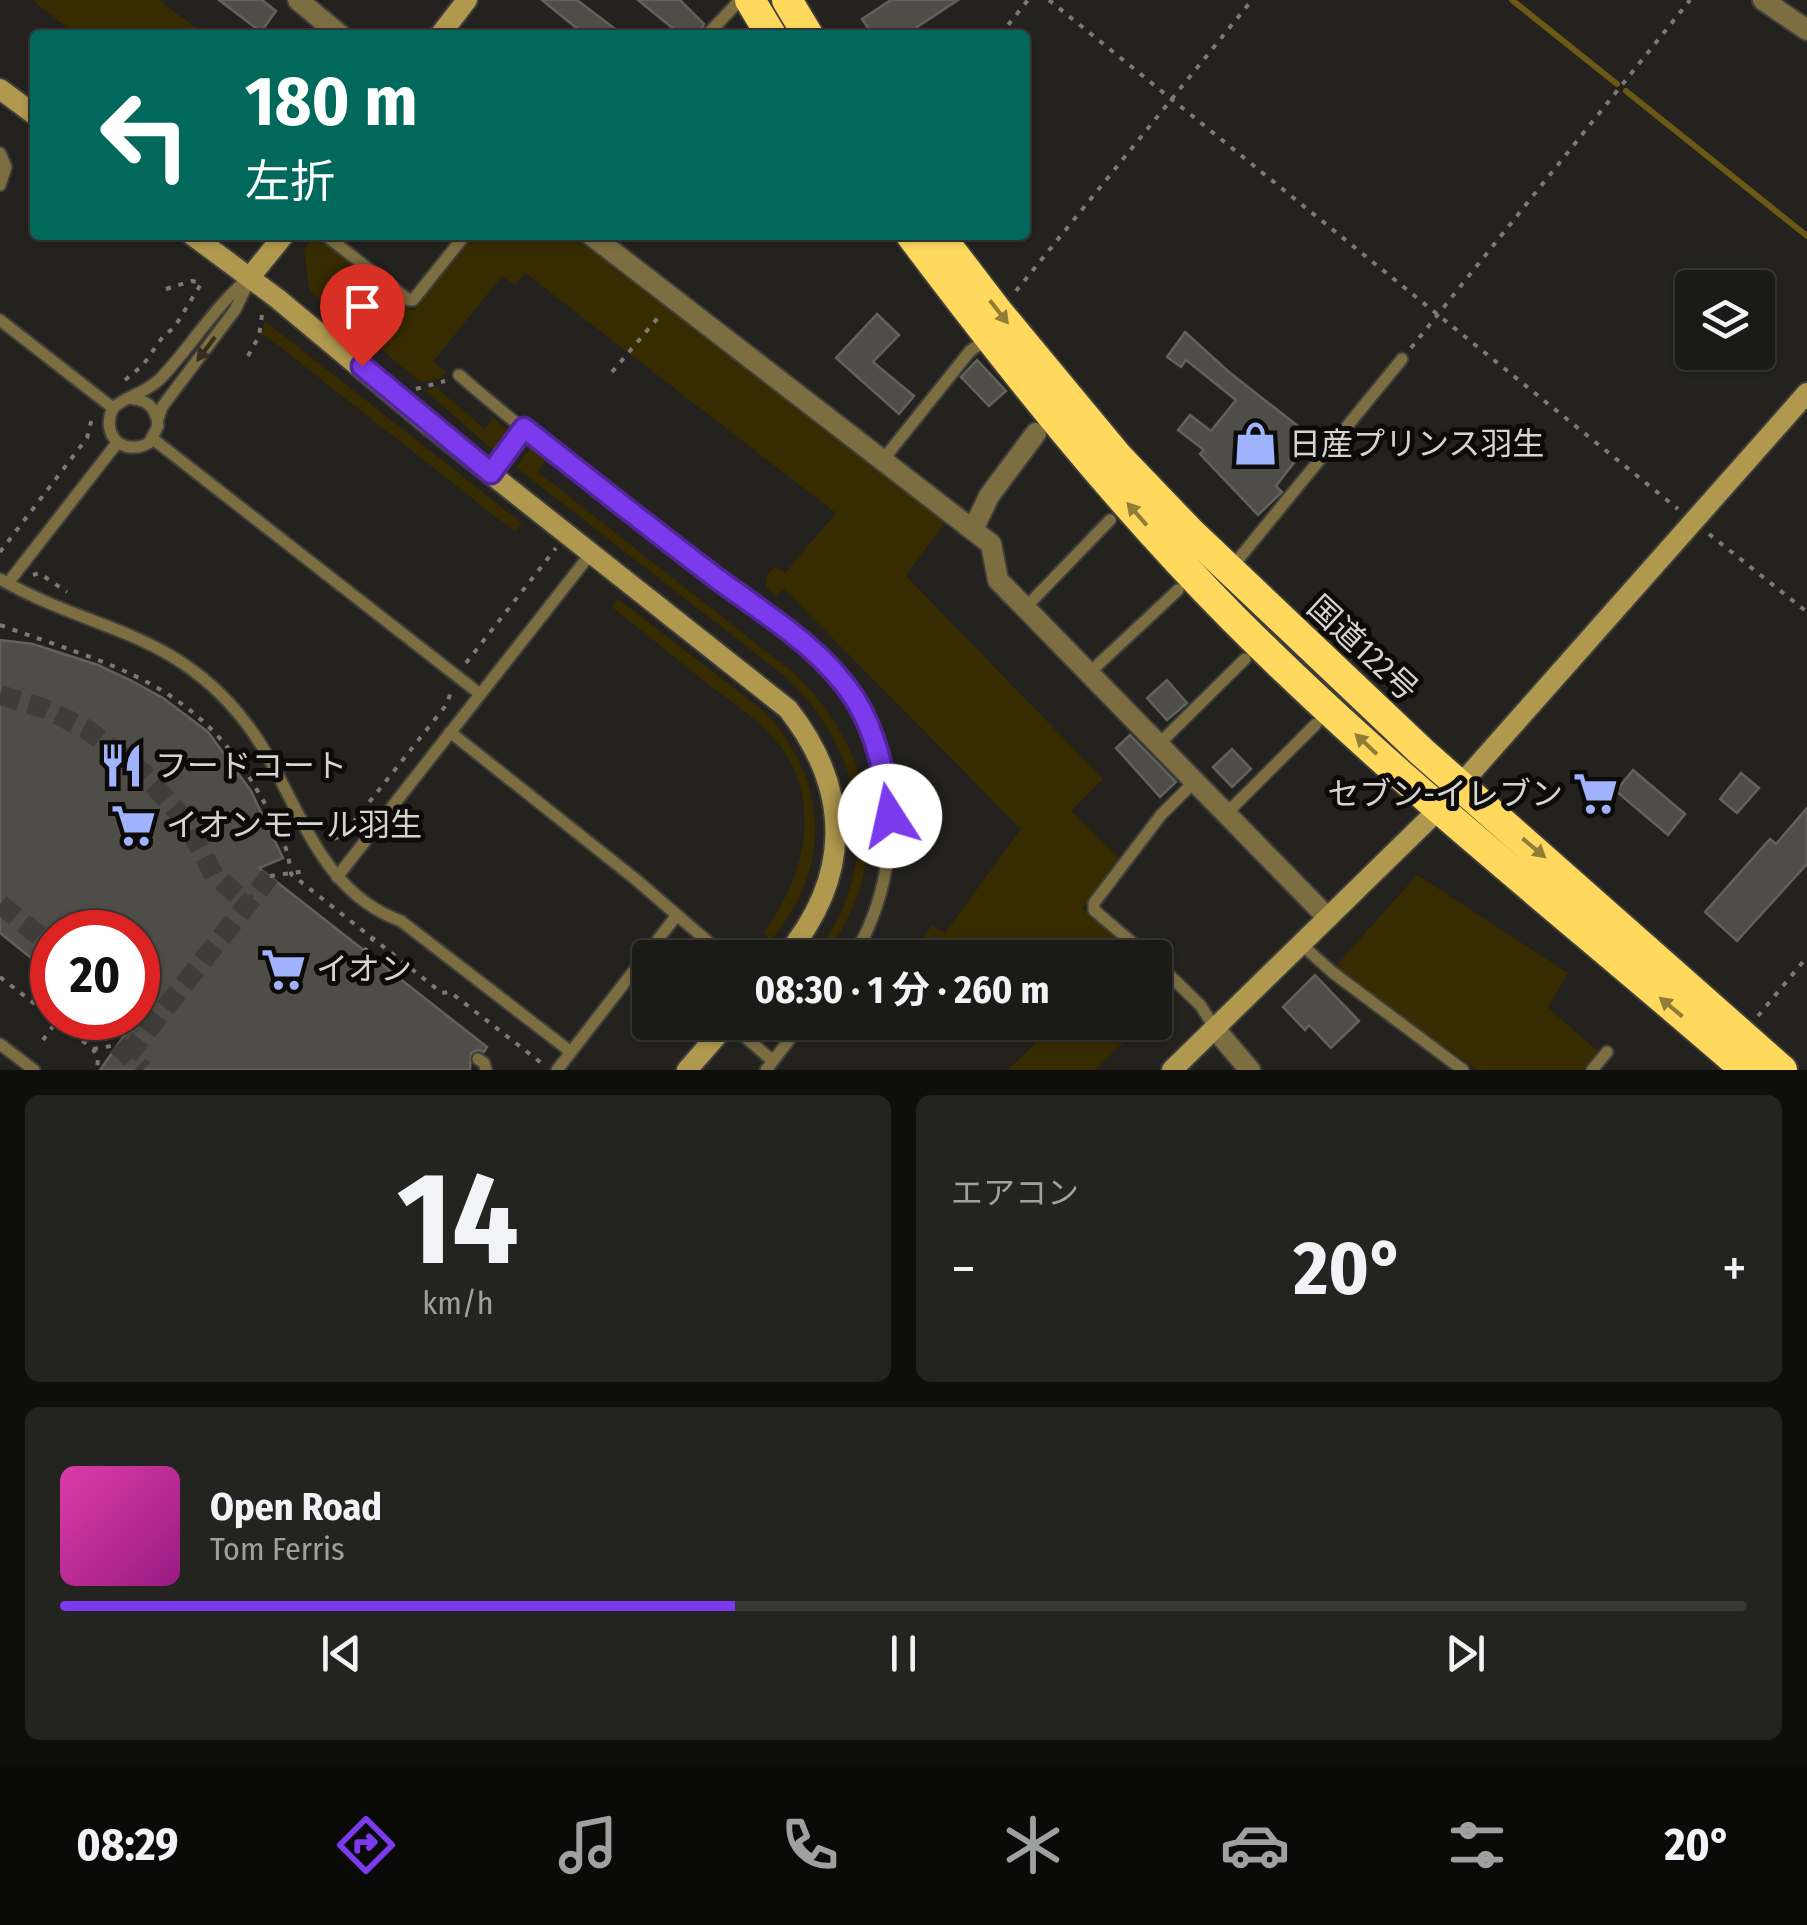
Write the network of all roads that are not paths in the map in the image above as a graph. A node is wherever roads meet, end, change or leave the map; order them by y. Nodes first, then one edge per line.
1 (298, 0) edge
2 (467, 0) edge
3 (740, 0) edge
4 (750, 0) edge
5 (788, 0) edge
6 (1763, 0) edge
7 (334, 30) edge
8 (444, 30) edge
9 (712, 30) edge
10 (769, 30) edge
11 (805, 30) edge
12 (1807, 30) edge
13 (0, 88) edge
14 (30, 110) edge
15 (0, 153) edge
16 (0, 184) edge
17 (199, 240) edge
18 (280, 240) edge
19 (331, 240) edge
20 (461, 240) edge
21 (598, 240) edge
22 (915, 240) edge
23 (943, 240) edge
24 (250, 278) junction
25 (0, 320) edge
26 (993, 325) junction
27 (1402, 359) road end
28 (459, 375) road end
29 (1807, 392) edge
30 (134, 398) junction
31 (113, 408) junction
32 (158, 419) junction
33 (524, 428) junction
34 (1036, 433) dead end
35 (153, 439) junction
36 (117, 443) junction
37 (882, 461) junction
38 (491, 473) junction
39 (1110, 520) dead end
40 (973, 530) junction
41 (592, 552) junction
42 (1230, 570) junction
43 (4, 581) edge
44 (1178, 590) dead end
45 (1025, 608) junction
46 (1245, 658) dead end
47 (1089, 673) junction
48 (480, 694) junction
49 (1316, 724) dead end
50 (450, 732) junction
51 (1159, 744) junction
52 (1195, 780) junction
53 (1460, 785) junction
54 (1438, 810) junction
55 (1227, 813) junction
56 (337, 877) junction
57 (678, 915) junction
58 (1328, 918) junction
59 (706, 940) edge
60 (796, 940) edge
61 (862, 940) edge
62 (1129, 940) edge
63 (1302, 944) junction
64 (1172, 979) edge
65 (1215, 1029) junction
66 (714, 1040) edge
67 (745, 1040) edge
68 (789, 1040) edge
69 (0, 1044) edge
70 (571, 1052) junction
71 (1607, 1052) dead end
72 (769, 1066) edge
73 (551, 1068) edge
74 (34, 1070) edge
75 (688, 1070) edge
76 (1172, 1070) edge
77 (1250, 1070) edge
78 (1464, 1070) edge
79 (1592, 1070) edge
80 (1746, 1070) edge
81 (1782, 1070) edge

1 - 7 street
2 - 8 street
3 - 9 lane
4 - 10 highway
5 - 11 highway
6 - 12 street
13 - 14 street
15 - 16 lane
17 - 24 street
18 - 24 street
19 - 20 lane
21 - 37 street
22 - 26 highway, 国道122号
23 - 26 highway, 国道122号
24 - 30 lane
24 -> 32 lane
24 - 38 street
25 - 31 lane
26 - 37 lane
26 -> 42 highway, 国道122号
54 -> 26 highway, 国道122号
27 - 42 lane
28 - 33 lane
29 - 53 street
30 - 31 lane
30 - 32 lane
31 - 36 lane
32 - 35 lane
33 - 38 lane
33 - 61 lane
34 - 40 street
35 - 36 lane
35 - 48 lane
36 - 43 lane
37 - 40 street
38 - 41 street
39 - 45 lane
40 - 45 street
41 - 48 lane
41 - 60 street
42 - 53 highway, 国道122号
43 - 56 lane
44 - 47 lane
45 - 47 street
46 - 51 lane
47 - 51 street
48 - 50 lane
49 - 55 lane
50 - 56 lane
50 - 57 lane
51 - 52 street
52 - 55 street
52 - 62 lane
53 - 54 street
53 -> 81 highway, 国道122号
54 - 58 street
80 -> 54 highway, 国道122号
55 - 58 street
56 - 70 lane
57 - 59 lane
57 - 70 lane
58 - 63 street
63 - 65 street
63 - 78 lane
64 - 65 lane
65 - 76 street
65 - 77 street
66 - 75 street
67 - 72 lane
68 - 72 lane
69 - 74 lane
70 - 73 lane
71 - 79 lane

